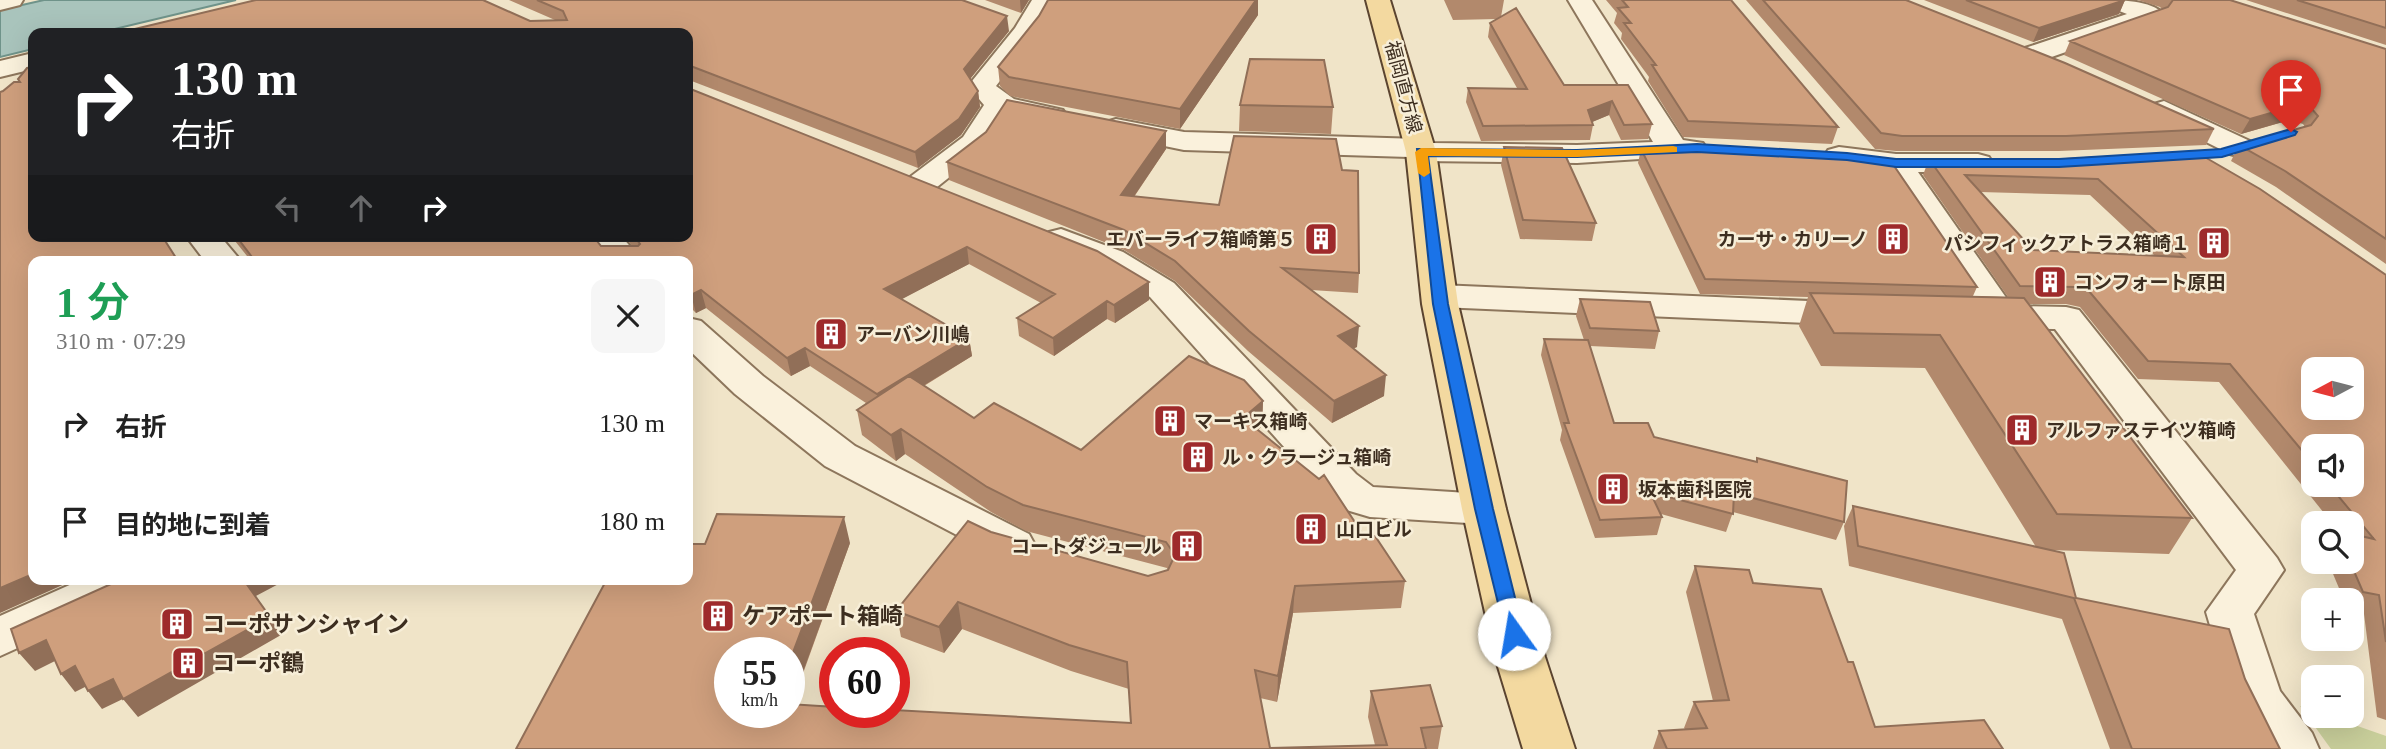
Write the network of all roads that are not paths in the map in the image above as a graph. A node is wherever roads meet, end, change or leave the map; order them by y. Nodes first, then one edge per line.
1 (11, 0) edge
2 (1044, 0) edge
3 (1378, 0) edge
4 (1580, 0) edge
5 (2113, 0) edge
6 (0, 3) edge
7 (2006, 42) edge
8 (2034, 54) junction
9 (28, 62) edge
10 (0, 69) edge
11 (2069, 69) edge
12 (28, 76) edge
13 (0, 98) edge
14 (2138, 99) edge
15 (1000, 105) junction
16 (1840, 131) dead end
17 (1673, 149) junction
18 (1720, 149) edge
19 (1421, 150) junction
20 (1807, 154) edge
21 (1880, 162) junction
22 (2004, 163) edge
23 (2205, 163) edge
24 (960, 198) edge
25 (1036, 229) edge
26 (208, 242) edge
27 (608, 242) edge
28 (220, 256) edge
29 (621, 256) edge
30 (1440, 296) junction
31 (1898, 316) edge
32 (1952, 317) edge
33 (2001, 317) junction
34 (693, 336) edge
35 (1484, 509) junction
36 (1049, 555) edge
37 (114, 585) edge
38 (0, 637) edge
39 (1549, 749) edge
40 (2293, 749) edge

1 - 6 street
2 - 15 street
3 - 19 main road, 福岡直方線
4 - 17 street
5 - 8 street
7 - 8 street
8 - 11 street
9 - 10 street
12 - 13 street
14 - 23 street
15 - 19 street
15 - 24 street
16 - 21 street
17 - 18 street
17 - 19 street
19 - 30 main road, 福岡直方線
20 - 21 street
21 - 22 street
21 - 33 street
25 - 35 street
26 - 28 street
27 - 29 street
30 - 31 street
30 - 35 main road, 福岡直方線
32 - 33 street
33 - 40 street
34 - 36 street
35 - 39 main road, 福岡直方線
37 - 38 street

